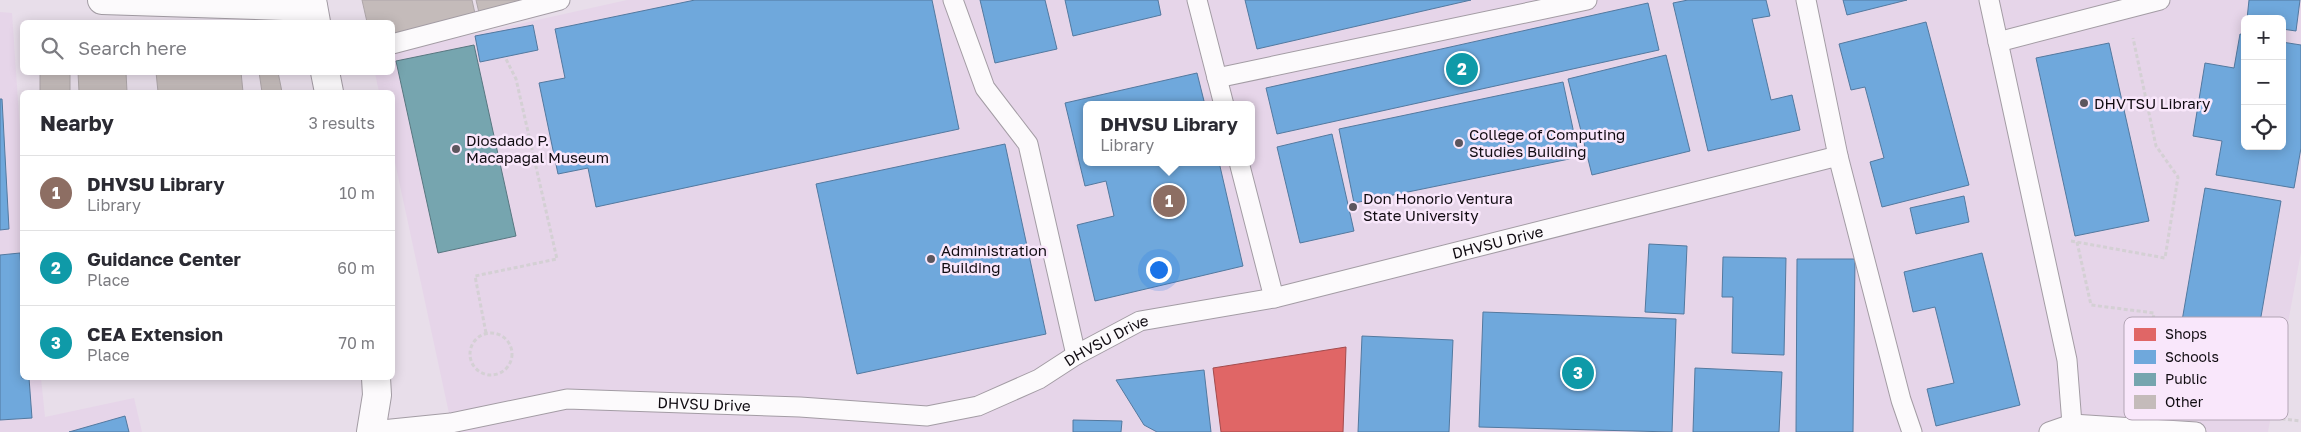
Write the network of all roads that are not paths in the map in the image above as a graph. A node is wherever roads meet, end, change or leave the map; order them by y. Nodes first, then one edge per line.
1 (102, 0) edge
2 (560, 0) edge
3 (953, 0) edge
4 (1197, 0) edge
5 (1587, 0) edge
6 (1806, 0) edge
7 (1988, 0) edge
8 (2160, 0) edge
9 (313, 10) edge
10 (1998, 42) junction
11 (395, 43) edge
12 (326, 75) edge
13 (1217, 78) junction
14 (329, 90) edge
15 (1223, 101) edge
16 (1838, 156) junction
17 (1240, 166) edge
18 (1274, 298) junction
19 (1076, 355) junction
20 (376, 380) edge
21 (2072, 424) junction
22 (371, 431) edge
23 (1912, 432) edge
24 (2049, 432) edge
25 (2196, 432) edge

1 - 9 street
2 - 11 lane
3 - 19 lane
4 - 13 lane
5 - 13 lane
6 - 16 lane
7 - 10 lane
8 - 10 lane
10 - 21 lane
12 - 14 street
13 - 15 lane
16 - 18 lane, DHVSU Drive
16 - 23 lane
17 - 18 lane
18 - 19 lane, DHVSU Drive
19 - 22 lane, DHVSU Drive
20 - 22 street
21 - 24 lane
21 - 25 lane

